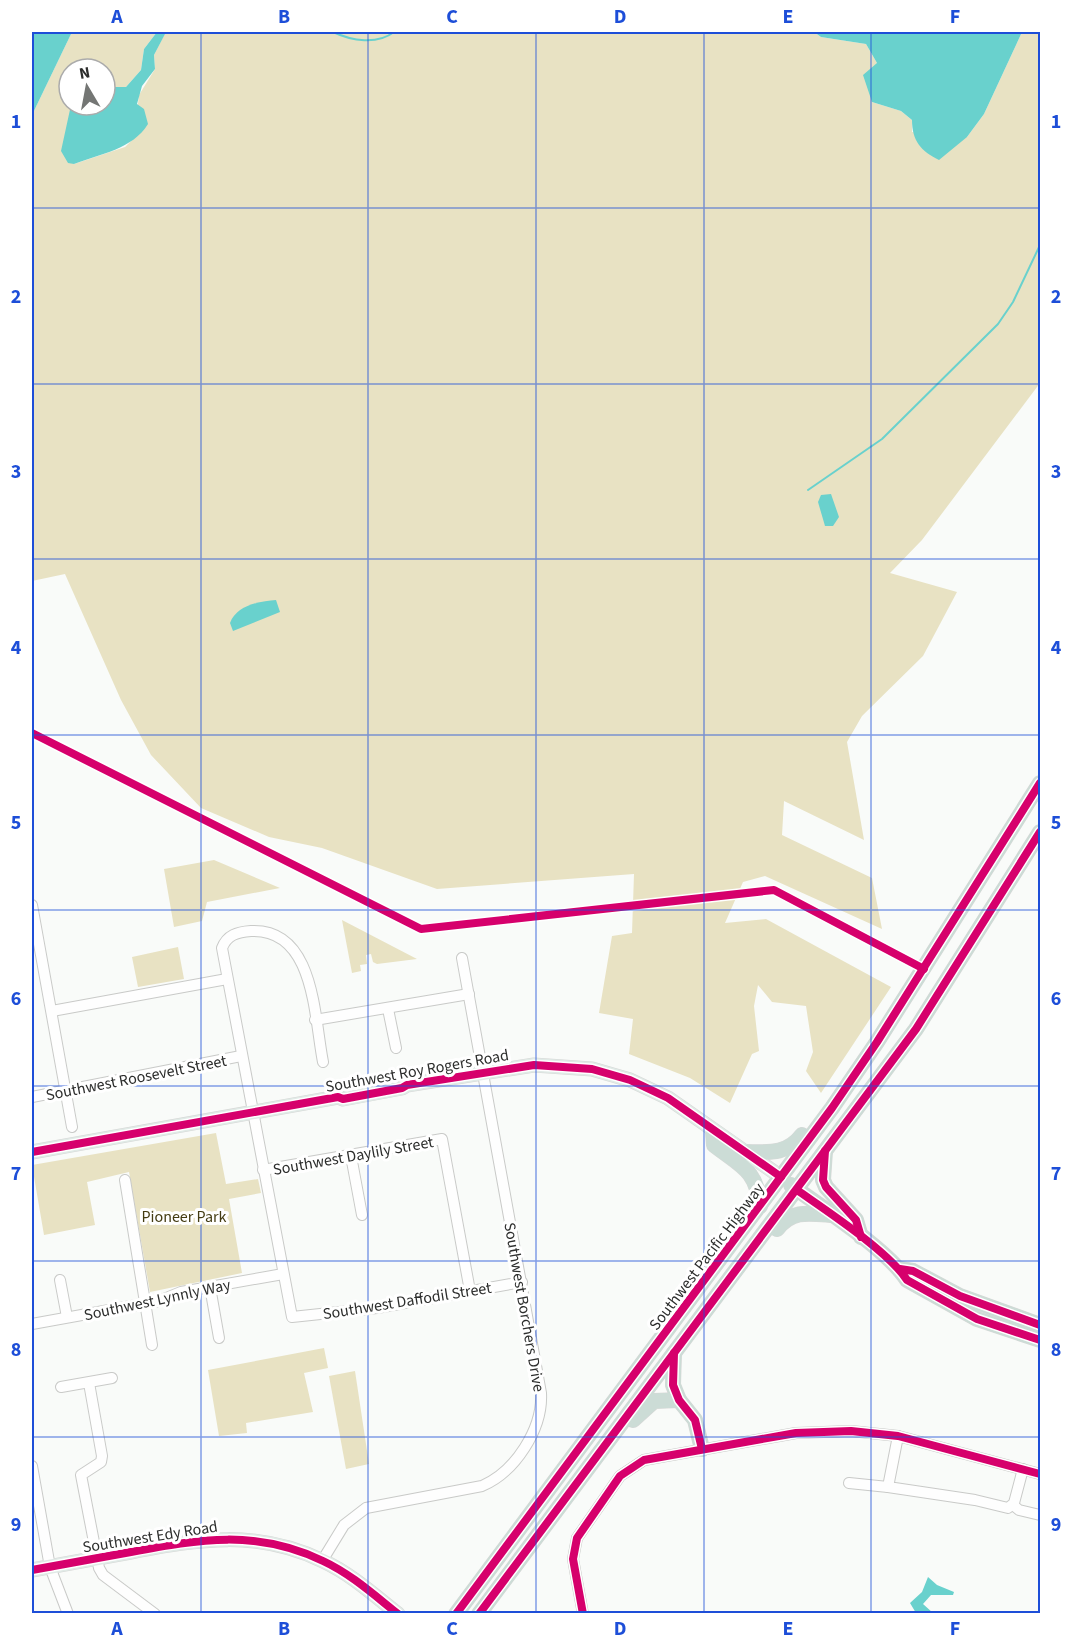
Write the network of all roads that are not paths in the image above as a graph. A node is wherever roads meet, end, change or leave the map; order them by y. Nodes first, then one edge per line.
1 (1041, 783) edge
2 (1041, 832) edge
3 (32, 905) edge
4 (34, 936) edge
5 (462, 958) dead end
6 (227, 979) junction
7 (469, 994) junction
8 (388, 1009) junction
9 (52, 1011) junction
10 (315, 1020) junction
11 (396, 1048) dead end
12 (241, 1056) junction
13 (323, 1062) dead end
14 (483, 1071) junction
15 (65, 1090) junction
16 (842, 1093) junction
17 (32, 1097) edge
18 (252, 1112) junction
19 (72, 1127) dead end
20 (713, 1132) junction
21 (825, 1151) junction
22 (32, 1152) edge
23 (743, 1152) junction
24 (351, 1156) junction
25 (263, 1170) junction
26 (781, 1178) junction
27 (124, 1180) dead end
28 (797, 1190) junction
29 (760, 1206) junction
30 (362, 1215) dead end
31 (832, 1215) junction
32 (861, 1237) junction
33 (900, 1269) junction
34 (283, 1274) junction
35 (731, 1278) junction
36 (60, 1280) dead end
37 (522, 1282) junction
38 (210, 1287) junction
39 (470, 1291) junction
40 (145, 1304) junction
41 (967, 1314) junction
42 (68, 1317) junction
43 (1035, 1323) edge
44 (32, 1324) edge
45 (219, 1338) dead end
46 (1041, 1340) edge
47 (151, 1345) dead end
48 (674, 1353) junction
49 (112, 1378) dead end
50 (89, 1383) junction
51 (61, 1388) dead end
52 (680, 1400) junction
53 (616, 1430) junction
54 (898, 1436) junction
55 (702, 1449) junction
56 (32, 1466) edge
57 (1023, 1469) junction
58 (1041, 1473) edge
59 (849, 1483) dead end
60 (888, 1487) junction
61 (1013, 1505) junction
62 (1041, 1515) edge
63 (97, 1558) junction
64 (322, 1560) junction
65 (50, 1567) junction
66 (32, 1570) edge
67 (68, 1614) edge
68 (155, 1614) edge
69 (398, 1614) edge
70 (456, 1614) edge
71 (479, 1614) edge
72 (583, 1614) edge

1 - 16 highway, Southwest Pacific Highway
2 - 21 highway, Southwest Pacific Highway
3 - 4 street
4 - 9 street
5 - 7 street, Southwest Borchers Drive
6 - 9 street
6 - 10 street
6 - 12 street
7 - 8 street
7 - 14 street, Southwest Borchers Drive
8 - 10 street
8 - 11 street
9 - 15 street
10 - 13 street
12 - 15 street, Southwest Roosevelt Street
12 - 18 street
14 - 18 main road, Southwest Roy Rogers Road
14 - 20 main road, Southwest Roy Rogers Road
14 - 37 street, Southwest Borchers Drive
15 - 17 street, Southwest Roosevelt Street
15 - 19 street
16 - 23 highway
16 - 26 highway, Southwest Pacific Highway
18 - 22 main road, Southwest Roy Rogers Road
18 - 25 street
20 - 23 main road, Southwest Roy Rogers Road
20 - 29 highway
21 - 28 highway, Southwest Pacific Highway
21 - 32 highway
23 - 26 main road, Southwest Roy Rogers Road
24 - 25 street, Southwest Daylily Street
24 - 30 street
24 - 39 street, Southwest Daylily Street
25 - 34 street
26 - 28 highway
26 - 29 highway, Southwest Pacific Highway
27 - 40 street
28 - 31 highway
28 - 35 highway, Southwest Pacific Highway
29 - 70 highway, Southwest Pacific Highway
31 - 32 highway
31 - 35 highway
32 - 33 highway
33 - 41 highway
33 - 43 highway
34 - 38 street, Southwest Lynnly Way
34 - 39 street, Southwest Daffodil Street
35 - 48 highway, Southwest Pacific Highway
36 - 42 street
37 - 39 street, Southwest Daffodil Street
37 - 64 street, Southwest Borchers Drive
38 - 40 street, Southwest Lynnly Way
38 - 45 street
40 - 42 street, Southwest Lynnly Way
40 - 47 street
41 - 43 highway
41 - 46 highway
42 - 44 street, Southwest Lynnly Way
48 - 52 highway
48 - 53 highway, Southwest Pacific Highway
49 - 50 street
50 - 51 street
50 - 63 street
52 - 53 highway
52 - 55 highway
53 - 71 highway, Southwest Pacific Highway
54 - 55 street
54 - 57 street
54 - 60 street
55 - 72 street
56 - 65 street
57 - 58 street
57 - 61 street
59 - 60 street
60 - 61 street
61 - 62 street
63 - 64 main road, Southwest Edy Road
63 - 65 main road, Southwest Edy Road
63 - 68 street
64 - 69 main road, Southwest Edy Road
65 - 66 main road, Southwest Edy Road
65 - 67 street

